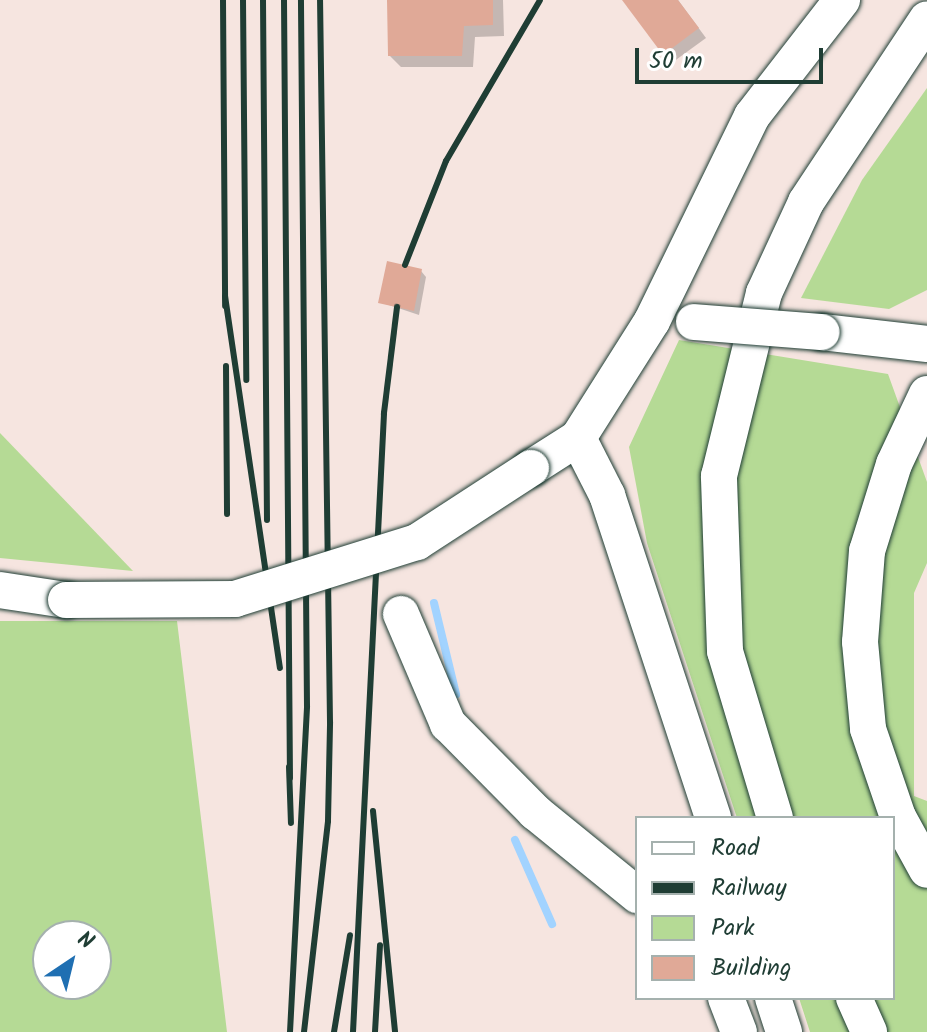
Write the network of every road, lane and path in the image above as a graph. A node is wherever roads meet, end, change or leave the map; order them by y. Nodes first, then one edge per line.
1 (842, 0) edge
2 (927, 19) edge
3 (652, 321) junction
4 (927, 344) edge
5 (927, 394) edge
6 (578, 438) junction
7 (0, 590) edge
8 (401, 614) dead end
9 (712, 816) edge
10 (774, 816) edge
11 (927, 870) edge
12 (635, 893) edge
13 (727, 1000) edge
14 (774, 1000) edge
15 (855, 1000) edge
16 (739, 1032) edge
17 (784, 1032) edge
18 (869, 1032) edge

1 - 3 street
2 - 10 street
3 - 4 street, bridge
3 - 6 street
5 - 11 street
6 - 7 street, bridge
6 - 9 street
8 - 12 street
13 - 16 street
14 - 17 street
15 - 18 street

